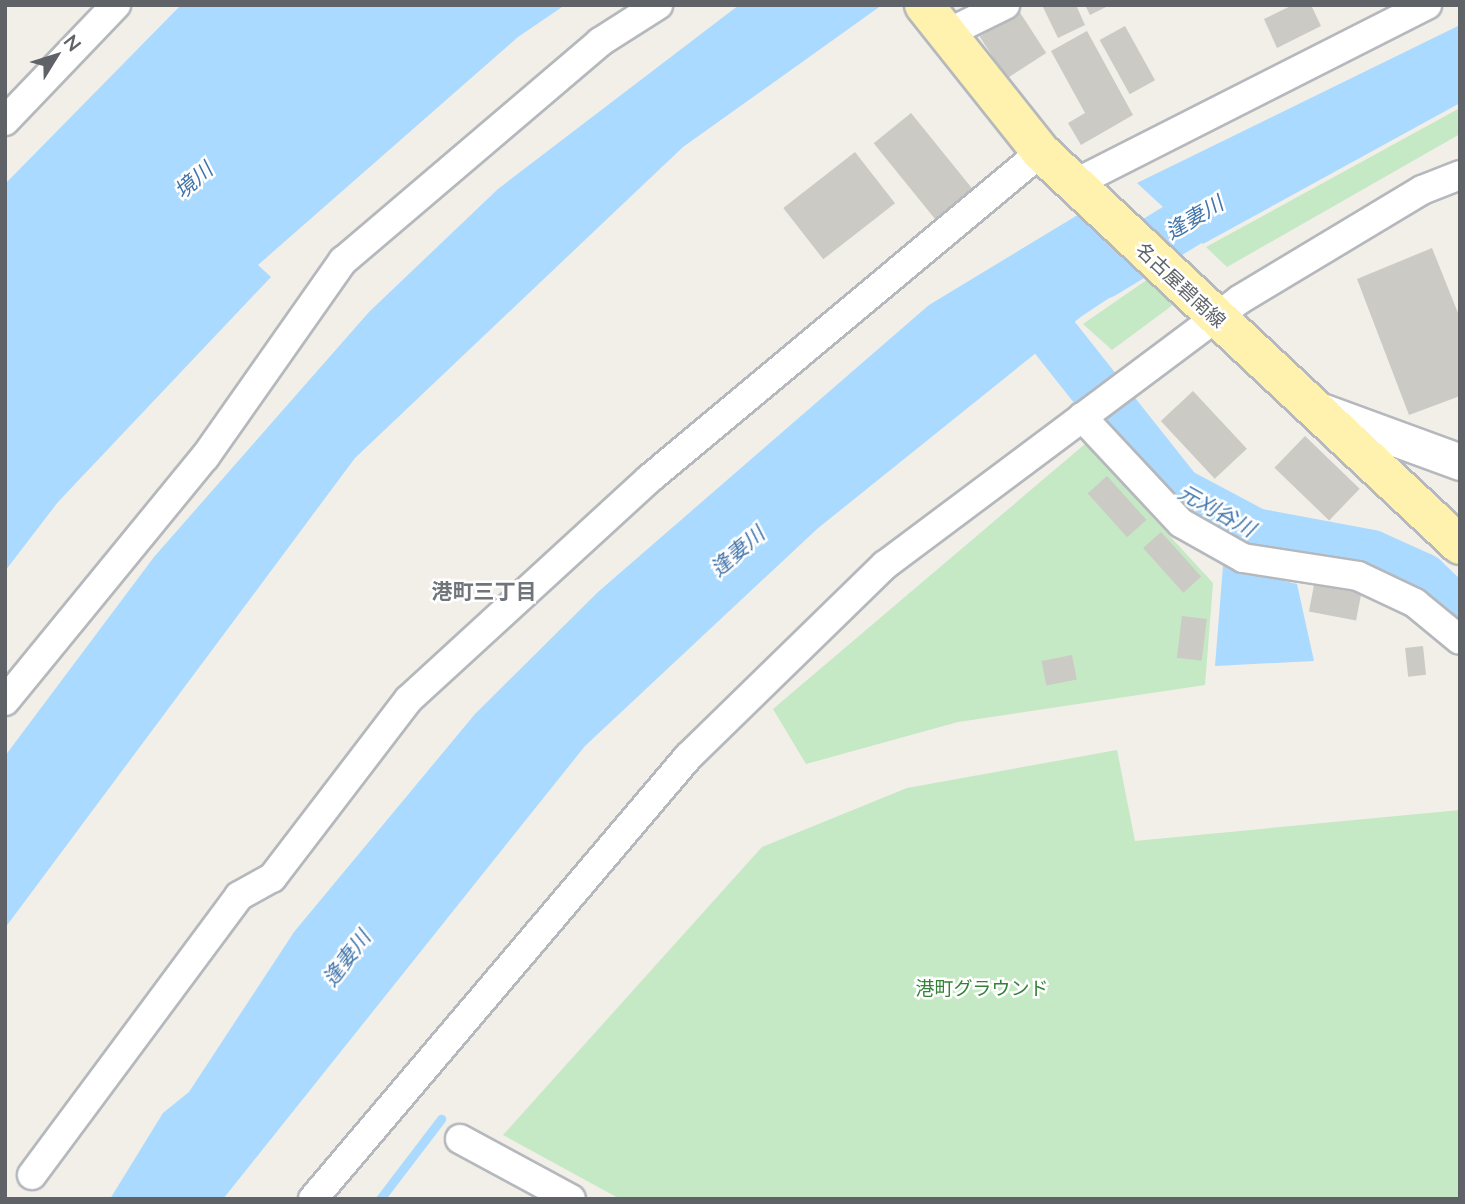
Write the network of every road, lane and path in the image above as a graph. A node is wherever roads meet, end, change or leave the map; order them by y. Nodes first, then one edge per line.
1 (116, 5) edge
2 (658, 5) edge
3 (1005, 5) edge
4 (1427, 5) edge
5 (935, 20) edge
6 (5, 121) edge
7 (1041, 152) junction
8 (1460, 175) edge
9 (1074, 184) junction
10 (1201, 326) junction
11 (1321, 411) junction
12 (1083, 416) junction
13 (1460, 462) edge
14 (1460, 545) edge
15 (1460, 640) edge
16 (5, 701) edge
17 (460, 1139) dead end
18 (32, 1175) dead end
19 (313, 1199) edge
20 (571, 1199) edge

1 - 6 street
2 - 16 street
3 - 5 street
4 - 9 street
5 - 7 main road, 名古屋碧南線
7 - 9 main road, 名古屋碧南線
7 - 18 street
8 - 10 street
9 - 10 main road, 名古屋碧南線
10 - 11 main road, 名古屋碧南線
10 - 12 street
11 - 13 street
11 - 14 main road, 名古屋碧南線
12 - 15 street
12 - 19 street
17 - 20 street

